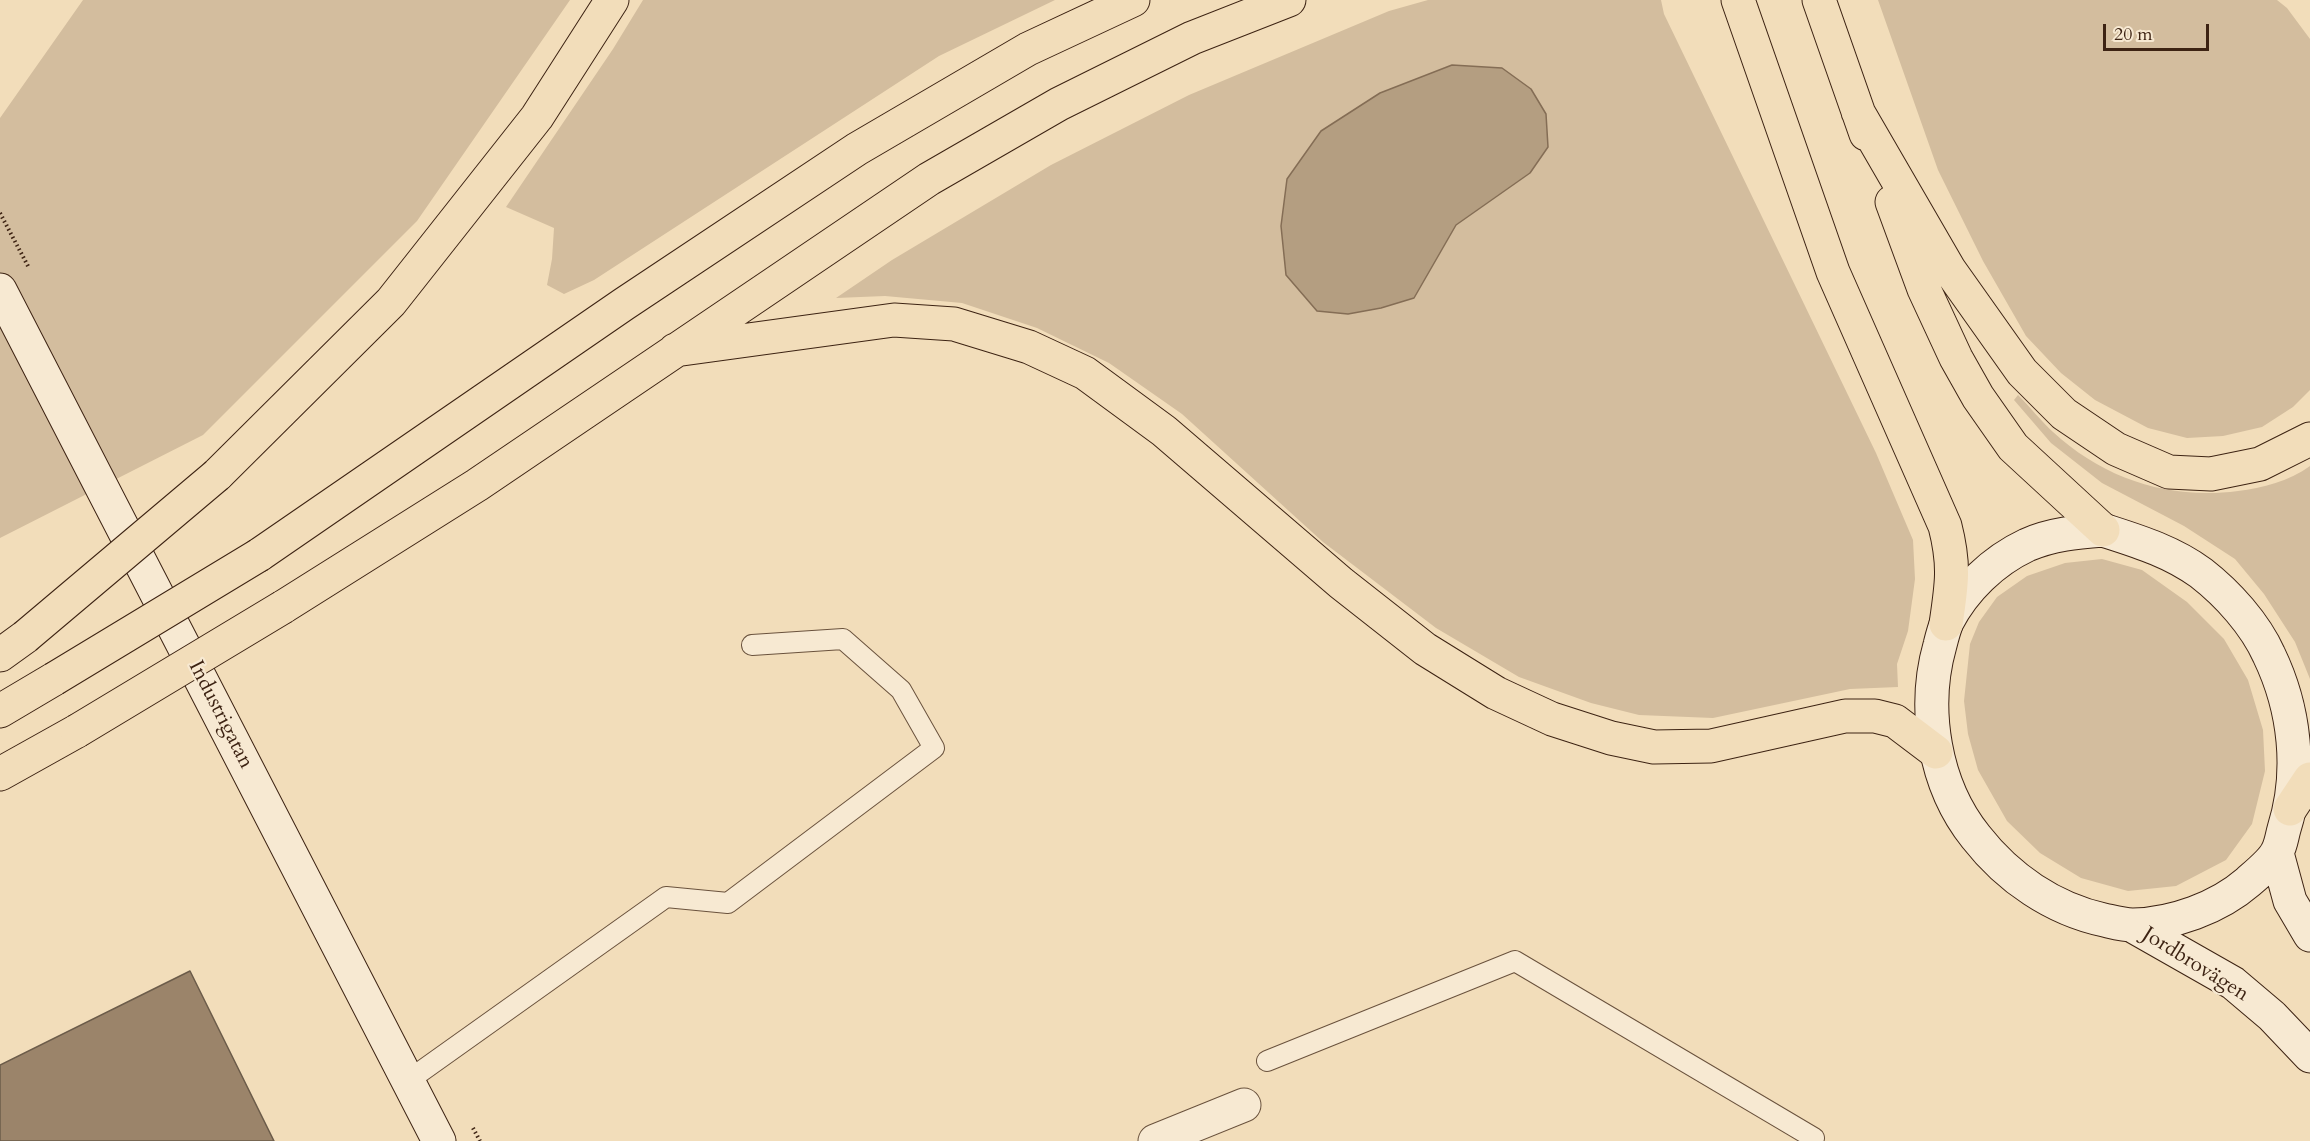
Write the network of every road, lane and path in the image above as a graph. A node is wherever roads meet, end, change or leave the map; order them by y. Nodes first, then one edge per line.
1 (612, 0) edge
2 (1133, 0) edge
3 (1289, 0) edge
4 (1738, 0) edge
5 (1819, 0) edge
6 (1858, 112) junction
7 (0, 290) edge
8 (675, 350) junction
9 (2310, 439) edge
10 (2103, 530) junction
11 (1946, 624) junction
12 (752, 645) dead end
13 (12, 646) edge
14 (0, 711) edge
15 (1936, 752) junction
16 (0, 774) edge
17 (2310, 779) edge
18 (2290, 809) junction
19 (2277, 853) junction
20 (2131, 925) junction
21 (2310, 935) edge
22 (2310, 1056) edge
23 (1267, 1061) dead end
24 (409, 1080) junction
25 (1244, 1105) dead end
26 (439, 1141) edge
27 (1155, 1141) edge
28 (1813, 1141) edge

1 - 13 highway, bridge
2 - 14 highway, bridge
3 - 8 highway
4 - 11 highway
5 - 6 highway
6 - 9 highway
6 - 10 highway
7 - 24 main road, Industrigatan
8 - 15 highway
8 - 16 highway, bridge
10 - 11 main road
10 - 18 main road
11 - 15 main road
12 - 24 lane
15 - 20 main road
17 - 18 highway
18 - 19 main road
19 - 20 main road
19 - 21 main road
20 - 22 main road, Jordbrovägen
23 - 28 lane
24 - 26 main road, Industrigatan
25 - 27 main road

